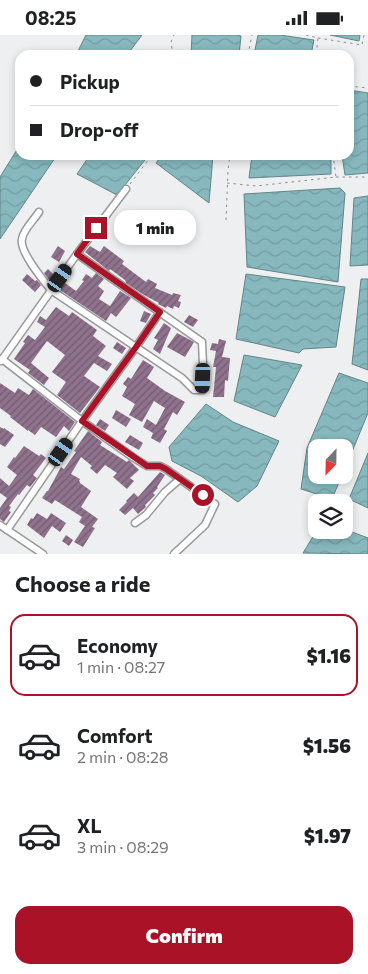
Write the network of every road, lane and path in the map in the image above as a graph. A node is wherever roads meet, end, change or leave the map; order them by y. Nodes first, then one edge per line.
1 (174, 35) edge
2 (252, 35) edge
3 (306, 35) edge
4 (364, 35) edge
5 (318, 38) junction
6 (172, 50) edge
7 (249, 50) edge
8 (317, 50) edge
9 (354, 87) edge
10 (368, 88) edge
11 (148, 160) edge
12 (229, 160) edge
13 (334, 160) edge
14 (336, 177) junction
15 (368, 177) edge
16 (227, 183) junction
17 (126, 189) joint
18 (39, 212) dead end
19 (226, 220) dead end
20 (77, 254) junction
21 (51, 290) junction
22 (160, 312) junction
23 (136, 347) junction
24 (1, 360) edge
25 (82, 421) junction
26 (180, 479) junction
27 (135, 523) dead end
28 (0, 525) edge
29 (7, 530) junction
30 (43, 554) edge
31 (174, 554) edge

1 - 6 path
2 - 7 path
3 - 5 path
4 - 5 path
5 - 8 path
9 - 10 path
11 - 17 path
12 - 16 path
13 - 14 path
14 - 15 path
14 - 16 path
16 - 19 path
17 - 20 street
18 - 21 street
20 - 21 street
20 - 22 street
21 - 23 street
21 - 24 street
22 - 23 street
22 - 23 street
23 - 25 street
24 - 25 street
25 - 26 street
25 - 29 street
26 - 27 street
26 - 31 street
28 - 29 street
29 - 30 street

